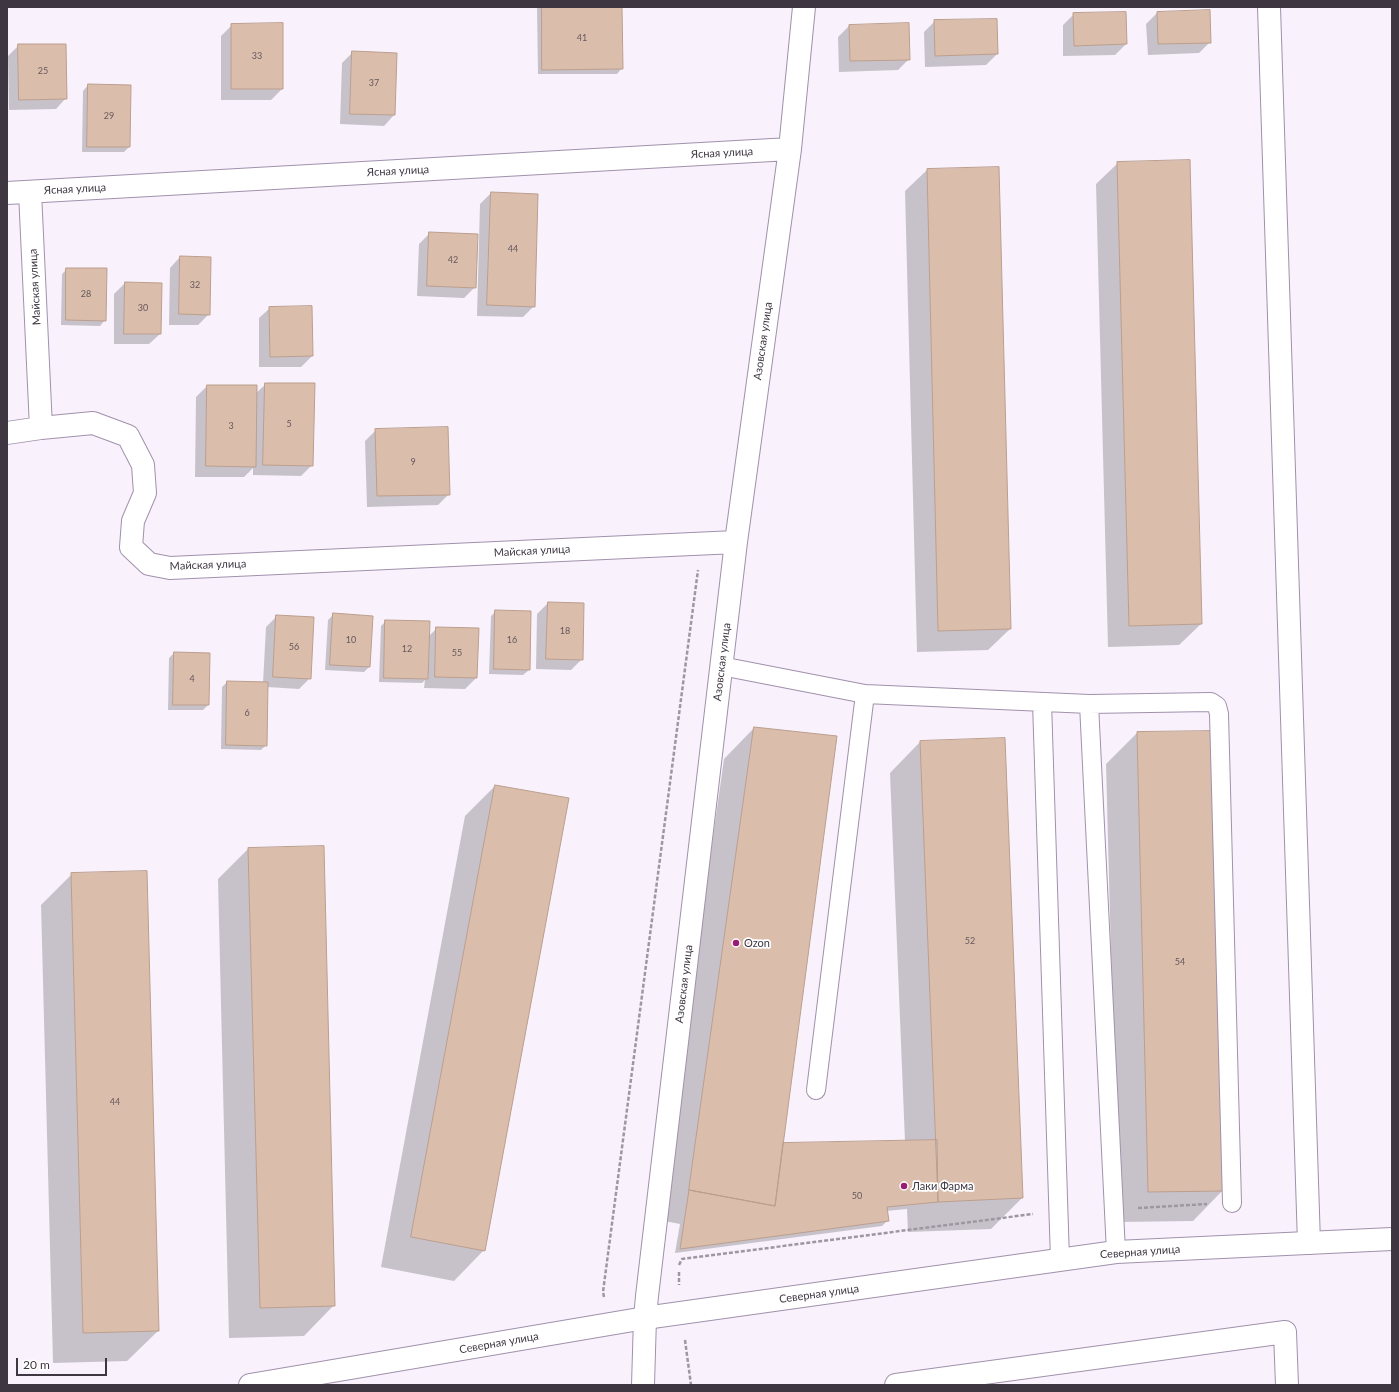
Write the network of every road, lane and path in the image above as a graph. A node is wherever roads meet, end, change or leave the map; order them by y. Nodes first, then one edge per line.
1 (804, 7) edge
2 (1269, 7) edge
3 (790, 149) junction
4 (30, 192) junction
5 (7, 193) edge
6 (41, 428) junction
7 (7, 433) edge
8 (736, 542) junction
9 (701, 544) junction
10 (721, 666) junction
11 (865, 694) junction
12 (1042, 702) junction
13 (1089, 704) junction
14 (816, 1090) dead end
15 (1232, 1202) joint
16 (1114, 1209) junction
17 (1058, 1211) junction
18 (1392, 1239) edge
19 (1309, 1243) junction
20 (1116, 1252) junction
21 (1060, 1260) junction
22 (604, 1301) dead end
23 (681, 1313) junction
24 (645, 1318) junction
25 (959, 1380) edge
26 (250, 1385) edge
27 (643, 1385) edge
28 (691, 1385) edge
29 (896, 1385) edge
30 (1287, 1385) edge

1 - 3 street, Азовская улица
2 - 19 street
3 - 4 street, Ясная улица
3 - 8 street, Азовская улица
4 - 5 street, Ясная улица
4 - 6 street, Майская улица
6 - 7 street
6 - 9 street, Майская улица
8 - 9 street, Майская улица
8 - 10 street, Азовская улица
9 - 22 path
10 - 11 lane
10 - 24 street, Азовская улица
11 - 12 lane
11 - 14 lane
12 - 13 lane
12 - 17 lane
13 - 15 lane
13 - 16 lane
15 - 16 path
16 - 20 lane
17 - 21 lane
17 - 23 path
18 - 19 street, Северная улица
19 - 20 street, Северная улица
20 - 21 street, Северная улица
21 - 23 street, Северная улица
23 - 24 street, Северная улица
23 - 28 path
24 - 26 street, Северная улица
24 - 27 street, Азовская улица
25 - 29 street
25 - 30 street

